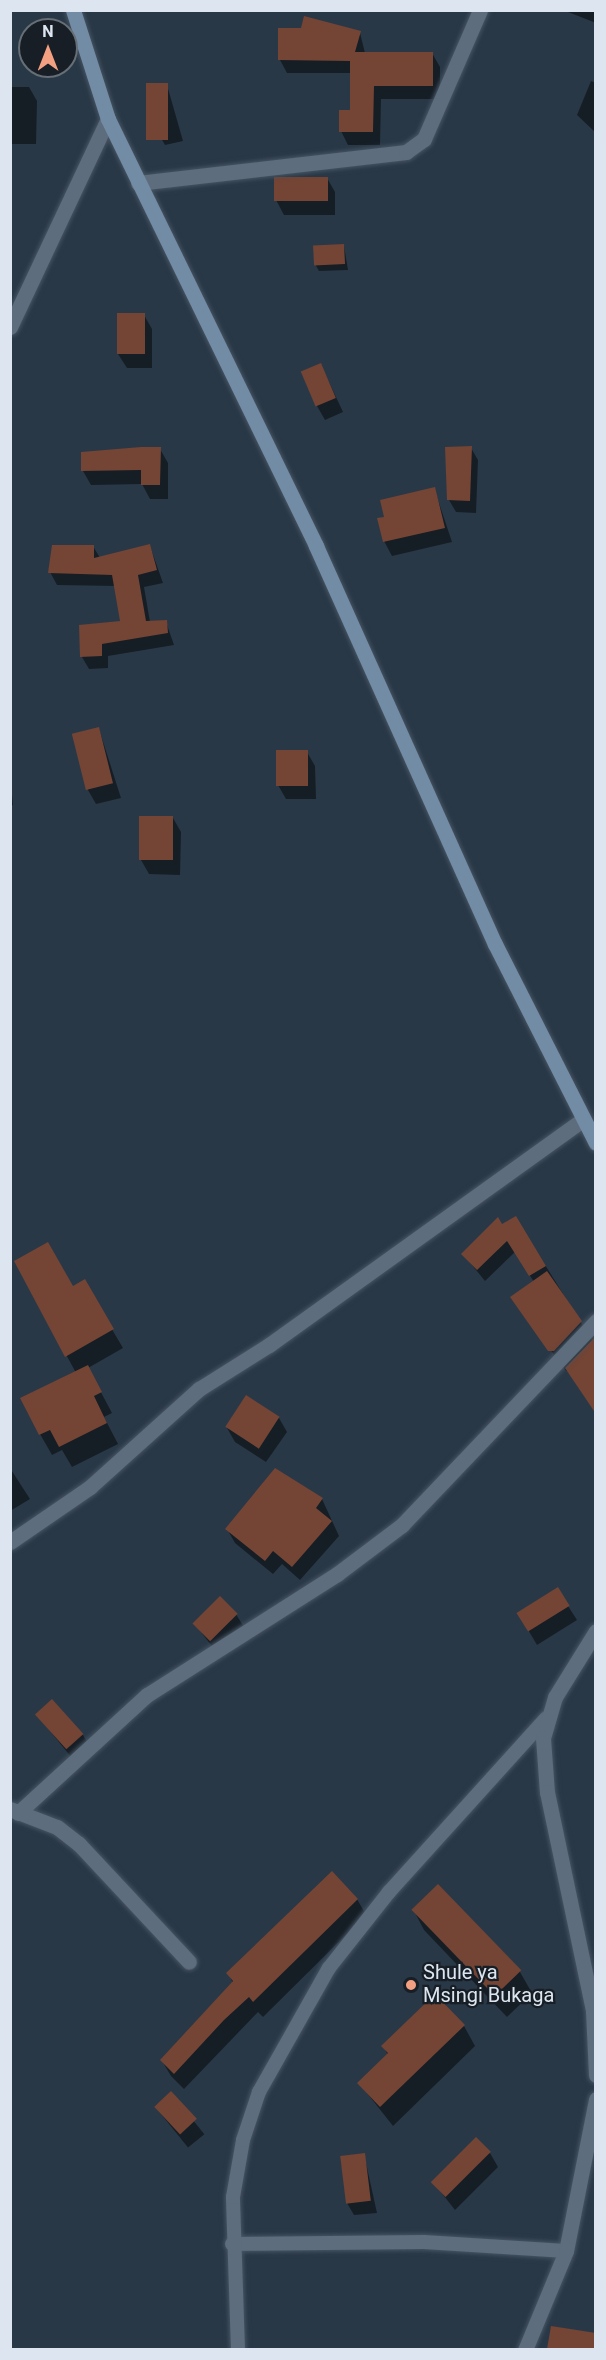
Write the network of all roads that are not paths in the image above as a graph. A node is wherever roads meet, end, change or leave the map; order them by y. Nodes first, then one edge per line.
1 (73, 10) edge
2 (480, 10) edge
3 (108, 119) junction
4 (138, 183) junction
5 (10, 327) edge
6 (583, 1119) junction
7 (596, 1143) edge
8 (596, 1321) edge
9 (10, 1542) edge
10 (596, 1632) edge
11 (546, 1718) junction
12 (14, 1811) edge
13 (189, 1962) dead end
14 (596, 2075) edge
15 (596, 2099) edge
16 (232, 2244) junction
17 (566, 2251) junction
18 (238, 2349) edge
19 (525, 2349) edge

1 - 3 street
2 - 4 street
3 - 4 street
3 - 5 street
4 - 6 street
6 - 7 street
6 - 9 street
8 - 12 street
10 - 11 street
11 - 14 street
11 - 16 lane
12 - 13 street
15 - 17 street
16 - 17 lane
16 - 18 lane
17 - 19 street

